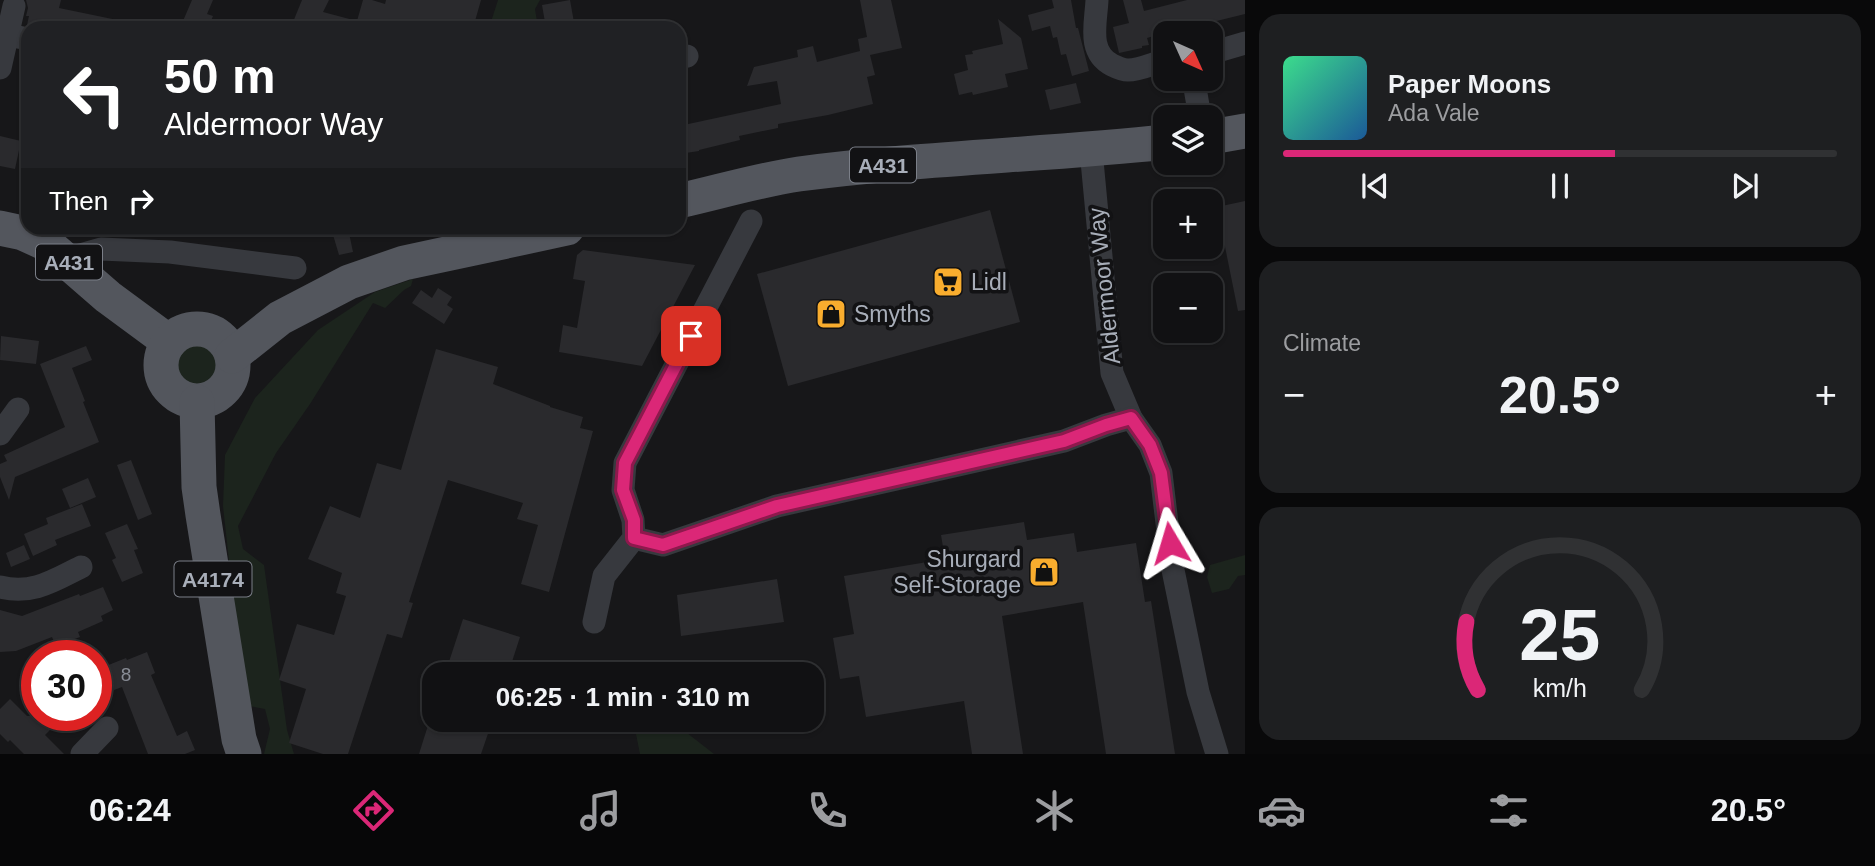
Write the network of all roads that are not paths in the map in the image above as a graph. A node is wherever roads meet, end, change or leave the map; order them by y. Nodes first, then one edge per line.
1 (1097, 0) edge
2 (14, 6) dead end
3 (18, 37) edge
4 (1245, 43) edge
5 (1223, 49) edge
6 (1153, 63) edge
7 (0, 68) edge
8 (1245, 131) edge
9 (1223, 135) edge
10 (1153, 143) edge
11 (1091, 150) junction
12 (686, 199) edge
13 (751, 221) dead end
14 (0, 229) edge
15 (21, 233) edge
16 (27, 235) edge
17 (533, 235) edge
18 (66, 259) junction
19 (295, 268) dead end
20 (169, 342) junction
21 (232, 356) junction
22 (197, 402) junction
23 (18, 409) dead end
24 (1131, 418) junction
25 (0, 434) edge
26 (634, 538) junction
27 (81, 567) dead end
28 (0, 587) edge
29 (594, 622) dead end
30 (104, 731) edge
31 (82, 754) edge
32 (244, 754) edge
33 (1217, 754) edge

1 - 6 street
2 - 3 street
3 - 7 street
4 - 5 street
8 - 9 main road
10 - 11 main road, A431
11 - 12 main road, A431
11 - 24 street, Aldermoor Way
13 - 26 street
14 - 15 main road, A431
16 - 18 main road, A431
17 - 21 main road
18 - 19 street
18 - 20 main road, A431
20 - 21 main road
20 - 22 main road
21 - 22 main road
22 - 32 main road, A4174
23 - 25 street
24 - 26 street
24 - 33 street, Aldermoor Way
26 - 29 street
27 - 28 street
30 - 31 street

